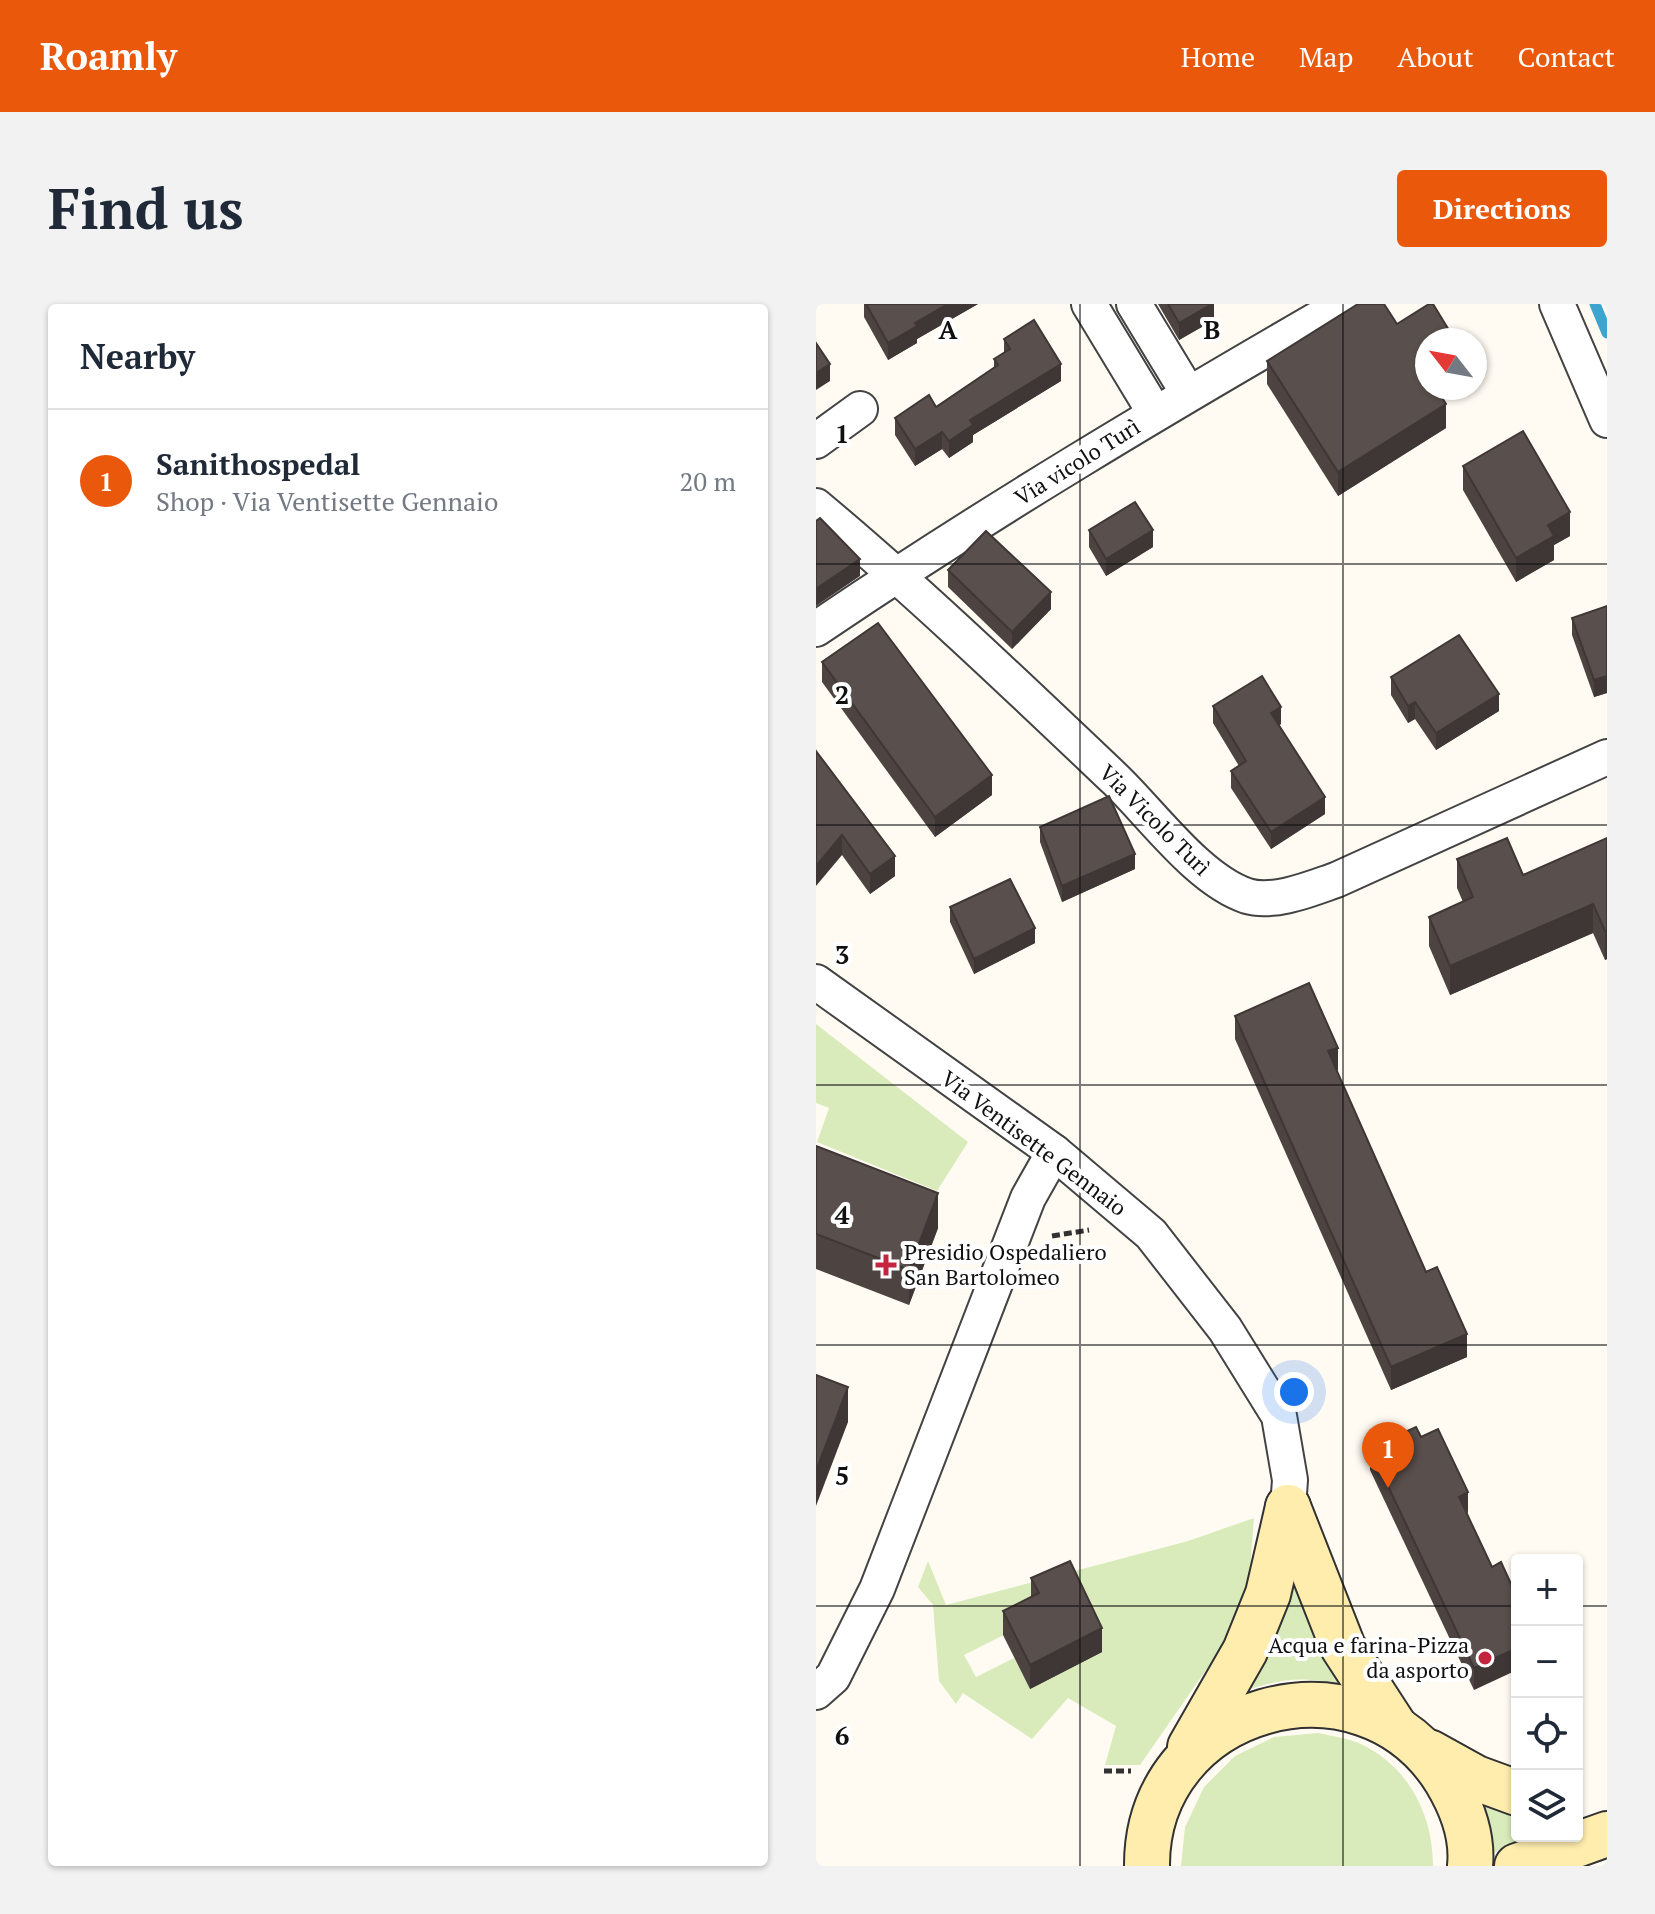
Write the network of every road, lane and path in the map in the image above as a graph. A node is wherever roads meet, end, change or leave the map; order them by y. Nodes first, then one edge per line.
1 (1089, 304) edge
2 (1134, 304) edge
3 (1344, 304) edge
4 (1557, 304) edge
5 (1188, 393) junction
6 (860, 409) dead end
7 (1155, 413) junction
8 (1607, 420) edge
9 (816, 441) edge
10 (816, 506) edge
11 (896, 575) junction
12 (816, 629) edge
13 (1607, 757) edge
14 (816, 982) edge
15 (1054, 1152) junction
16 (1101, 1231) dead end
17 (1043, 1244) dead end
18 (1288, 1507) junction
19 (816, 1692) edge
20 (1404, 1735) junction
21 (1104, 1771) dead end
22 (1160, 1773) junction
23 (1511, 1791) edge
24 (1583, 1812) edge
25 (1607, 1814) edge
26 (1607, 1834) edge
27 (1147, 1866) edge
28 (1470, 1866) edge
29 (1517, 1866) edge

1 - 7 street
2 - 5 street
3 - 5 street, Via vicolo Turì
4 - 8 street
5 - 7 street, Via vicolo Turì
6 - 9 street
7 - 11 street, Via vicolo Turì
10 - 11 street, Via Vicolo Turì
11 - 12 street, Via vicolo Turì
11 - 13 street, Via Vicolo Turì
14 - 15 street, Via Ventisette Gennaio
15 - 18 street, Via Ventisette Gennaio
15 - 19 street
16 - 17 path
18 - 20 street, Via Ventisette Gennaio
18 - 22 street, Via Ventisette Gennaio
20 - 22 street
20 - 23 street
20 - 28 street
21 - 22 path
22 - 27 street
24 - 25 street
26 - 29 street

